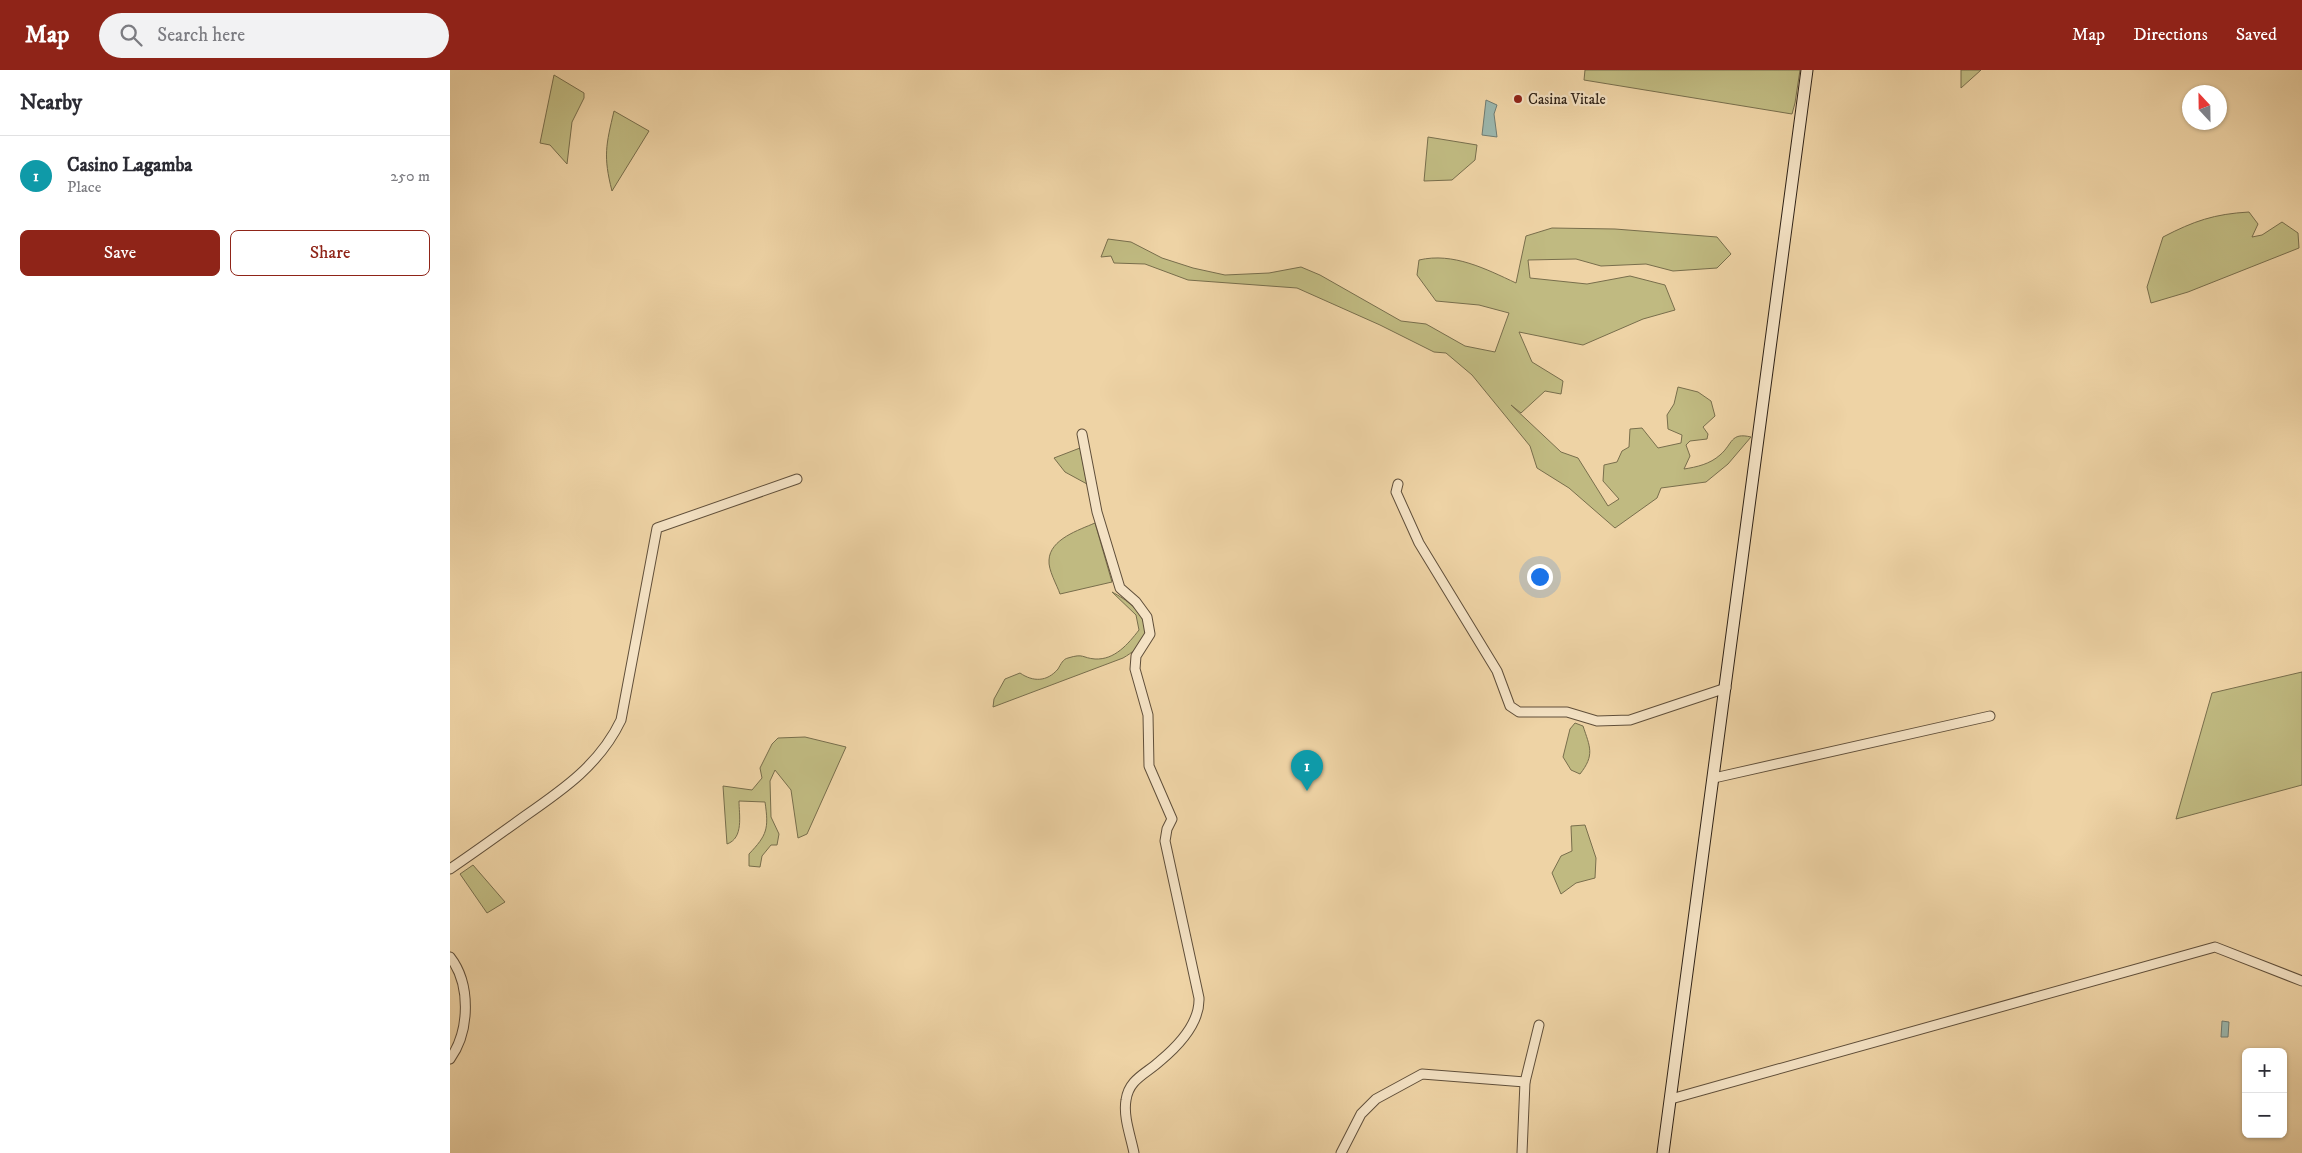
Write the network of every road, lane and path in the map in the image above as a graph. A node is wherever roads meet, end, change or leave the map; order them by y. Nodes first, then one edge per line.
1 (1808, 70) edge
2 (1082, 434) dead end
3 (797, 479) dead end
4 (1398, 484) dead end
5 (1726, 688) junction
6 (1990, 716) dead end
7 (1714, 778) junction
8 (450, 869) edge
9 (450, 957) edge
10 (2302, 981) edge
11 (1539, 1025) dead end
12 (450, 1059) edge
13 (1525, 1082) junction
14 (1671, 1099) junction
15 (1134, 1153) edge
16 (1341, 1153) edge
17 (1522, 1153) edge
18 (1663, 1153) edge

1 - 5 main road
2 - 15 street
3 - 8 street
4 - 5 street
5 - 7 main road
6 - 7 street
7 - 14 main road
9 - 12 street
10 - 14 street
11 - 13 street
13 - 16 street
13 - 17 street
14 - 18 main road

